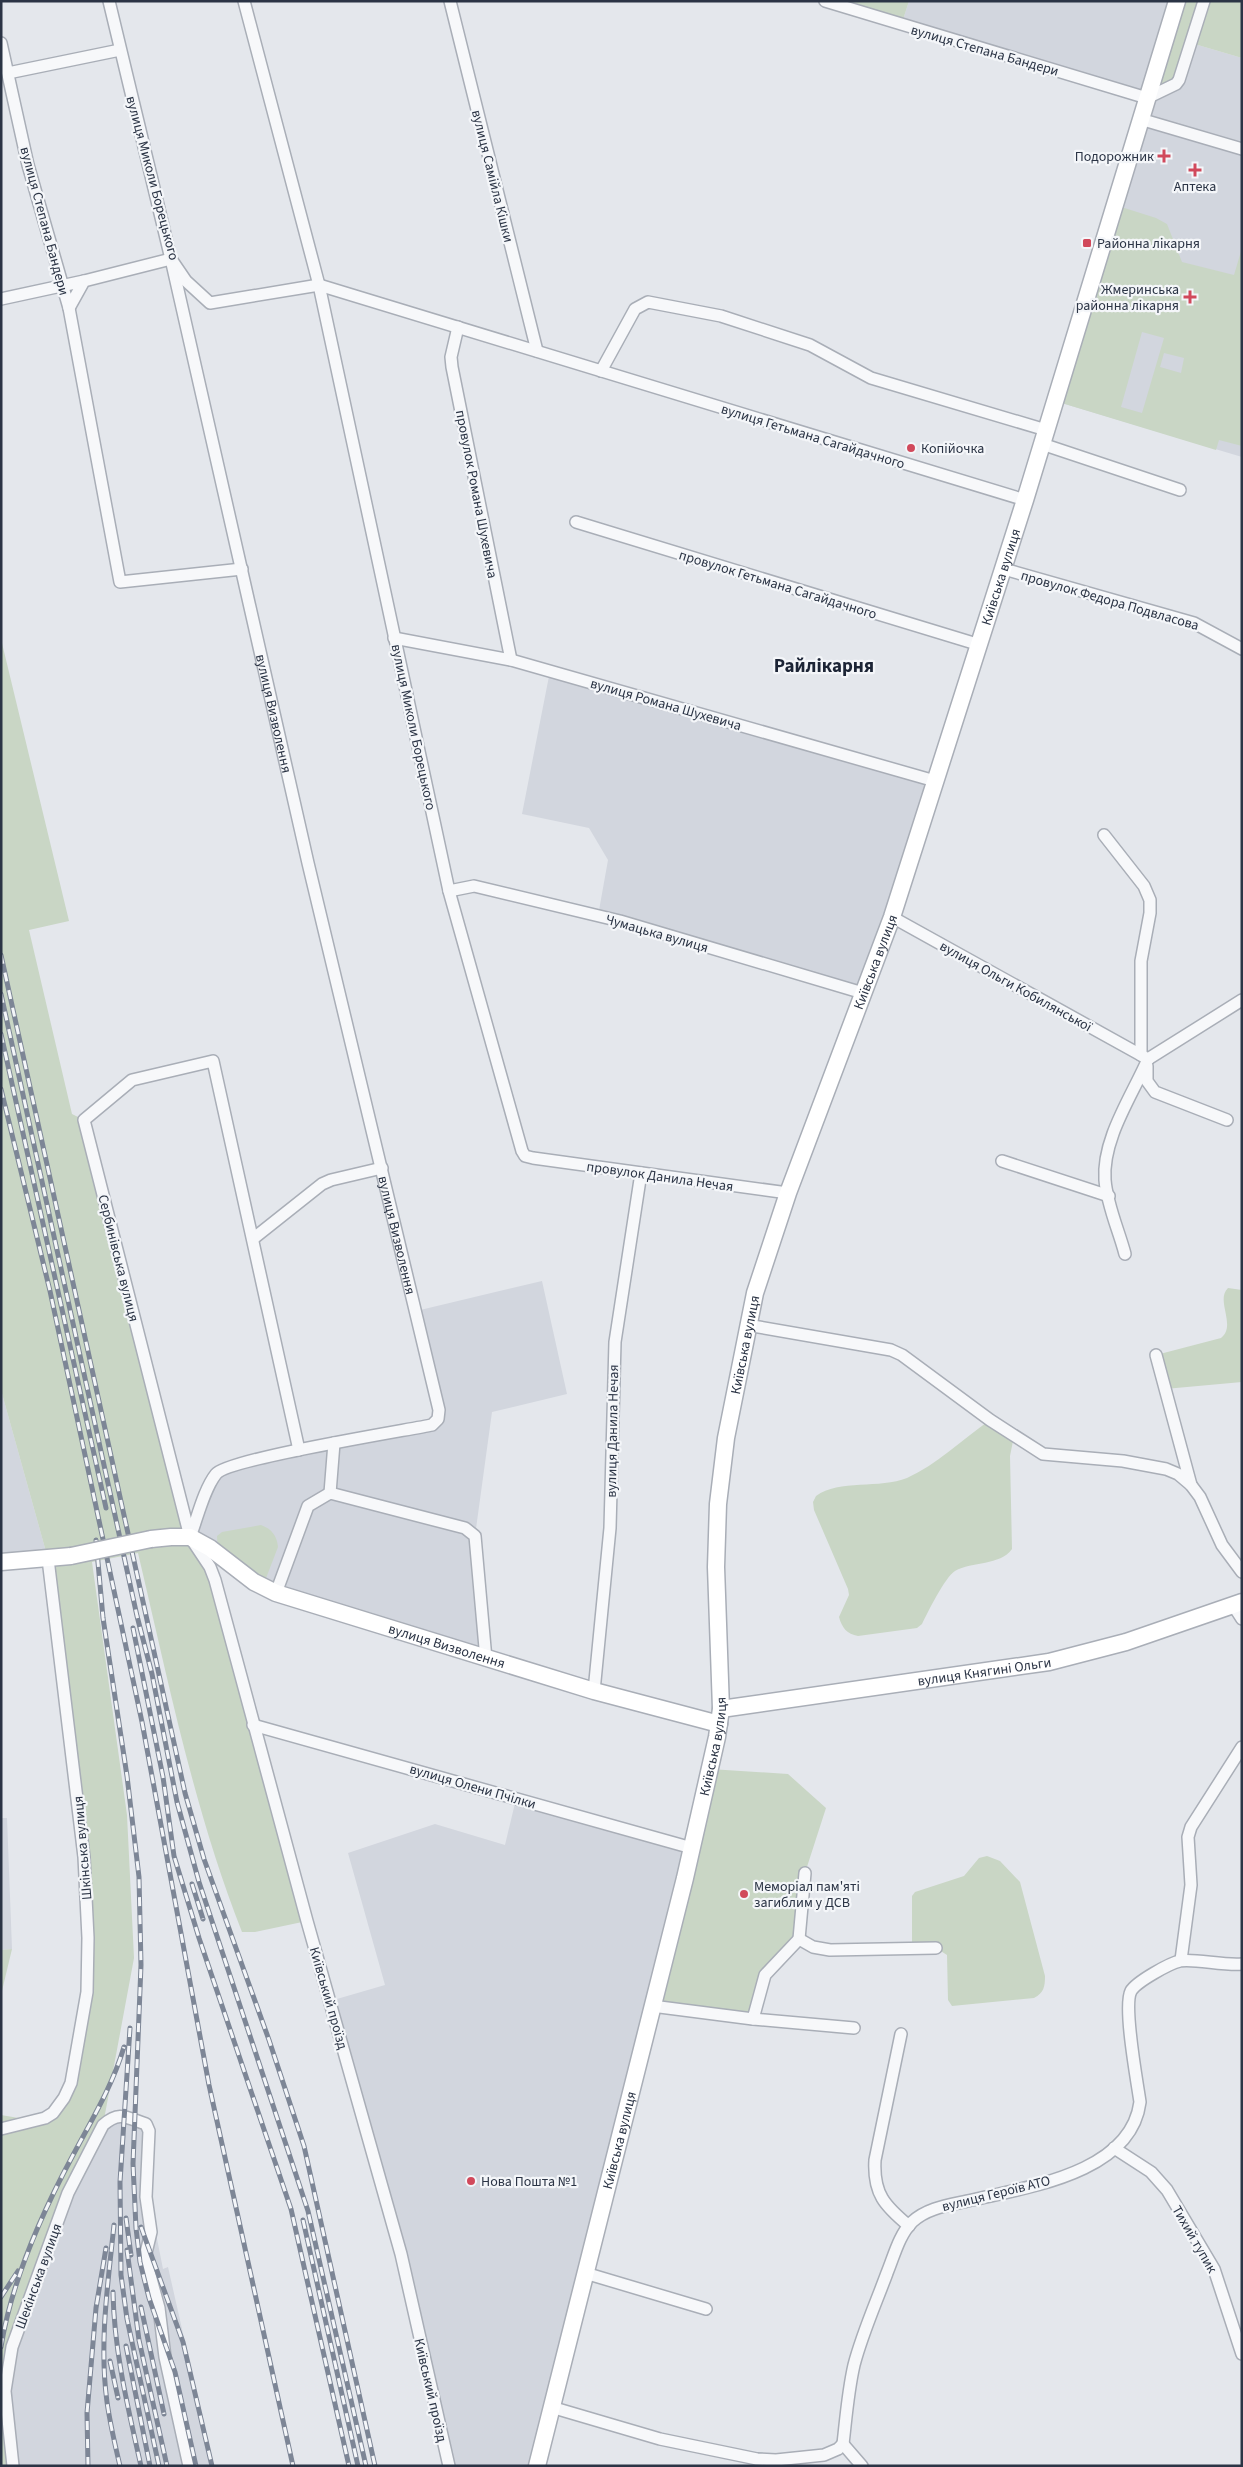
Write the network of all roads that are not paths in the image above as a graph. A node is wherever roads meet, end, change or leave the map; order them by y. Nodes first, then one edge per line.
1 (108, 1) edge
2 (244, 1) edge
3 (450, 1) edge
4 (825, 1) edge
5 (1177, 1) edge
6 (1204, 1) edge
7 (1, 43) edge
8 (120, 50) junction
9 (5, 71) edge
10 (1147, 98) junction
11 (1140, 119) junction
12 (1242, 149) edge
13 (171, 259) junction
14 (84, 281) junction
15 (63, 285) junction
16 (319, 285) junction
17 (1, 299) edge
18 (69, 308) junction
19 (458, 327) junction
20 (537, 351) junction
21 (601, 371) junction
22 (1044, 437) junction
23 (1180, 490) dead end
24 (1025, 500) junction
25 (576, 522) dead end
26 (242, 569) junction
27 (1004, 569) junction
28 (394, 638) junction
29 (980, 645) junction
30 (1242, 649) edge
31 (511, 660) junction
32 (935, 780) junction
33 (1104, 835) dead end
34 (449, 891) junction
35 (892, 917) junction
36 (863, 993) junction
37 (1242, 1000) edge
38 (1144, 1057) junction
39 (1227, 1120) dead end
40 (532, 1158) joint
41 (1002, 1160) dead end
42 (382, 1168) junction
43 (641, 1172) junction
44 (788, 1193) junction
45 (1109, 1196) junction
46 (254, 1238) junction
47 (1125, 1254) dead end
48 (747, 1324) junction
49 (1156, 1356) dead end
50 (334, 1443) junction
51 (299, 1450) junction
52 (1191, 1484) junction
53 (330, 1493) junction
54 (190, 1537) junction
55 (48, 1559) junction
56 (1, 1562) edge
57 (1242, 1572) edge
58 (276, 1593) junction
59 (1239, 1608) edge
60 (486, 1659) junction
61 (594, 1691) junction
62 (720, 1716) junction
63 (253, 1724) junction
64 (1242, 1747) edge
65 (692, 1848) junction
66 (805, 1873) dead end
67 (799, 1939) junction
68 (936, 1948) dead end
69 (1181, 1960) junction
70 (1242, 1964) edge
71 (652, 2006) junction
72 (753, 2019) junction
73 (854, 2028) dead end
74 (901, 2034) dead end
75 (1, 2129) edge
76 (1114, 2148) junction
77 (909, 2226) junction
78 (585, 2273) junction
79 (706, 2309) dead end
80 (1242, 2354) edge
81 (551, 2407) junction
82 (843, 2444) junction
83 (728, 2460) edge
84 (13, 2466) edge
85 (189, 2466) edge
86 (449, 2466) edge
87 (537, 2466) edge
88 (862, 2466) edge

1 - 8 street, вулиця Миколи Борецького
2 - 16 street, вулиця Миколи Борецького
3 - 20 street, вулиця Самійла Кішки
4 - 10 street, вулиця Степана Бандери
5 - 10 street, Київська вулиця
6 - 10 street
7 - 9 street, вулиця Степана Бандери
8 - 9 street
8 - 13 street, вулиця Миколи Борецького
9 - 15 street, вулиця Степана Бандери
10 - 11 street, Київська вулиця
11 - 12 street
11 - 22 street, Київська вулиця
13 - 14 street, вулиця Степана Бандери
13 - 16 street, вулиця Миколи Борецького
13 - 26 street, вулиця Визволення
14 - 15 street
14 - 18 street, вулиця Степана Бандери
15 - 17 street
15 - 18 street, вулиця Степана Бандери
16 - 19 street, вулиця Гетьмана Сагайдачного
16 - 28 street, вулиця Миколи Борецького
18 - 26 street
19 - 20 street, вулиця Гетьмана Сагайдачного
19 - 31 street, провулок Романа Шухевича
20 - 21 street, вулиця Гетьмана Сагайдачного
21 - 22 street
21 - 24 street, вулиця Гетьмана Сагайдачного
22 - 23 street
22 - 24 street, Київська вулиця
24 - 27 street, Київська вулиця
25 - 29 street, провулок Гетьмана Сагайдачного
26 - 42 street, вулиця Визволення
27 - 29 street, Київська вулиця
27 - 30 street, провулок Федора Подвласова
28 - 31 street, вулиця Романа Шухевича
28 - 34 street, вулиця Миколи Борецького
29 - 32 street, Київська вулиця
31 - 32 street, вулиця Романа Шухевича
32 - 35 street, Київська вулиця
33 - 38 street
34 - 36 street, Чумацька вулиця
34 - 40 street, вулиця Миколи Борецького
35 - 36 street, Київська вулиця
35 - 38 street, вулиця Ольги Кобилянської
36 - 44 street, Київська вулиця
37 - 38 street
38 - 39 street
38 - 45 street
40 - 43 street, провулок Данила Нечая
41 - 45 street
42 - 46 street, вулиця Визволення
42 - 50 street, вулиця Визволення
43 - 44 street, провулок Данила Нечая
43 - 61 street, вулиця Данила Нечая
44 - 48 street, Київська вулиця
45 - 47 street
46 - 51 street
46 - 54 street, Сербинівська вулиця
48 - 52 street
48 - 62 street, Київська вулиця
49 - 52 street
50 - 51 street, вулиця Визволення
50 - 53 street
51 - 54 street, вулиця Визволення
52 - 57 street
53 - 58 street
53 - 60 street
54 - 55 street, вулиця Визволення, bridge
54 - 58 street, вулиця Визволення
54 - 63 street, Київський проїзд
55 - 56 street, вулиця Визволення
55 - 75 street, Шкінська вулиця
58 - 60 street, вулиця Визволення
59 - 62 street, вулиця Княгині Ольги
60 - 61 street, вулиця Визволення
61 - 62 street, вулиця Визволення
62 - 65 street, Київська вулиця
63 - 65 street, вулиця Олени Пчілки
63 - 86 street, Київський проїзд
64 - 69 street
65 - 71 street, Київська вулиця
66 - 67 street
67 - 68 street
67 - 72 street
69 - 70 street
69 - 76 street, вулиця Героїв АТО
71 - 72 street
71 - 78 street, Київська вулиця
72 - 73 street
74 - 77 street
76 - 77 street, вулиця Героїв АТО
76 - 80 street, Тихий тупик
77 - 82 street, вулиця Героїв АТО
78 - 79 street
78 - 81 street, Київська вулиця
81 - 83 street
81 - 87 street, Київська вулиця
82 - 83 street
82 - 88 street
84 - 85 street, Шекінська вулиця

